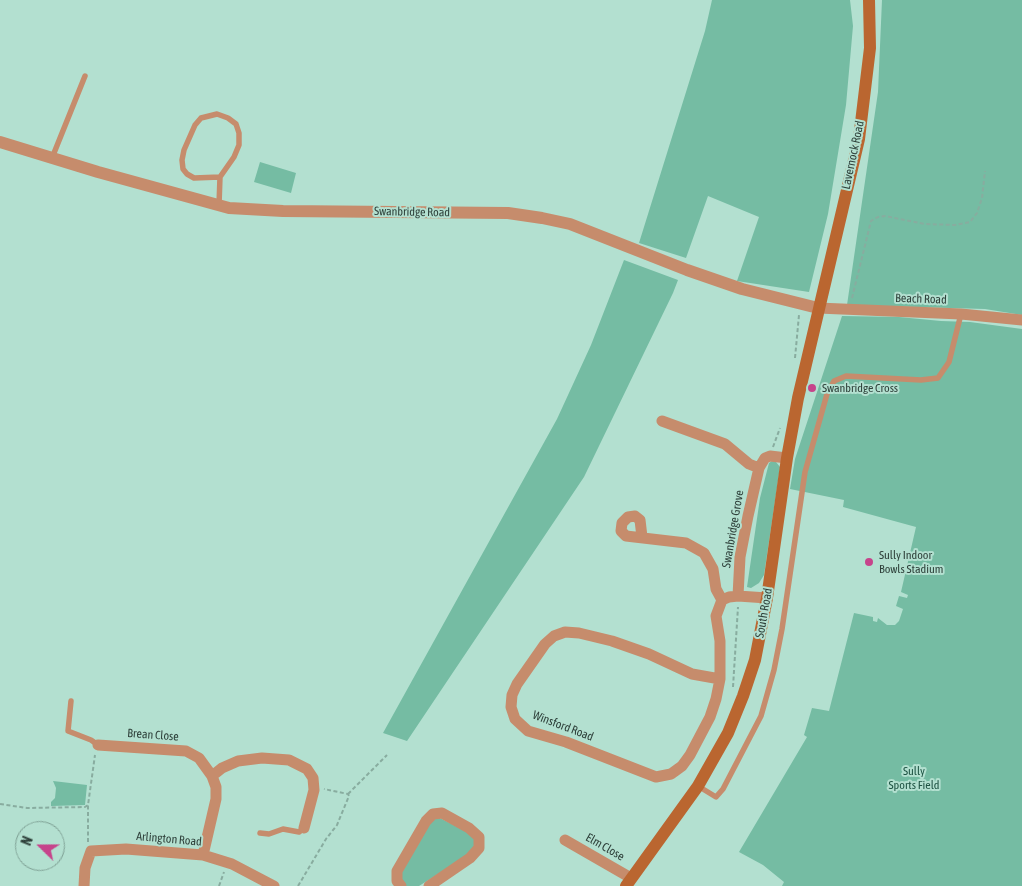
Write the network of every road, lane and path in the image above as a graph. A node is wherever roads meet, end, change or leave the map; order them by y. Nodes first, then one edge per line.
1 (870, 0) edge
2 (85, 76) dead end
3 (0, 142) edge
4 (52, 158) junction
5 (985, 171) dead end
6 (220, 177) junction
7 (219, 205) junction
8 (800, 304) junction
9 (818, 308) junction
10 (849, 310) junction
11 (961, 314) junction
12 (1022, 320) edge
13 (794, 366) dead end
14 (662, 421) dead end
15 (783, 422) dead end
16 (770, 456) junction
17 (787, 458) junction
18 (759, 468) junction
19 (642, 537) dead end
20 (738, 596) junction
21 (767, 598) junction
22 (722, 600) junction
23 (720, 679) junction
24 (71, 701) dead end
25 (98, 745) junction
26 (387, 754) dead end
27 (212, 776) junction
28 (698, 786) junction
29 (314, 787) junction
30 (348, 794) junction
31 (0, 804) edge
32 (88, 805) junction
33 (304, 828) joint
34 (260, 833) dead end
35 (566, 840) dead end
36 (91, 851) junction
37 (203, 855) junction
38 (228, 863) junction
39 (628, 882) edge
40 (84, 886) edge
41 (219, 886) edge
42 (274, 886) edge
43 (298, 886) edge
44 (401, 886) edge
45 (429, 886) edge

1 - 9 main road, Lavernock Road
2 - 4 lane
3 - 4 street, Swanbridge Road
4 - 7 street, Swanbridge Road
5 - 10 path
6 - 6 lane
6 - 7 lane
7 - 8 street, Swanbridge Road
8 - 9 street, Swanbridge Road
8 - 13 path
9 - 10 street, Beach Road
9 - 17 main road, South Road
10 - 11 street, Beach Road
11 - 12 street, Beach Road
11 - 28 lane
14 - 18 street
15 - 16 path
16 - 17 street
16 - 18 street, Swanbridge Grove
17 - 21 main road, South Road
18 - 20 street, Swanbridge Grove
19 - 22 street
20 - 21 street
20 - 22 street
21 - 28 main road, South Road
22 - 23 street, Winsford Road
23 - 23 street, Winsford Road
24 - 25 lane
25 - 27 street, Brean Close
25 - 32 path
26 - 30 path
27 - 29 street
27 - 37 street
28 - 39 main road, South Road
29 - 30 path
29 - 33 street
30 - 43 path
31 - 32 path
32 - 36 path
33 - 34 lane
35 - 39 street, Elm Close
36 - 37 street, Arlington Road
36 - 40 street
37 - 38 street, Arlington Road
38 - 41 path
38 - 42 street, Arlington Road
44 - 45 street

